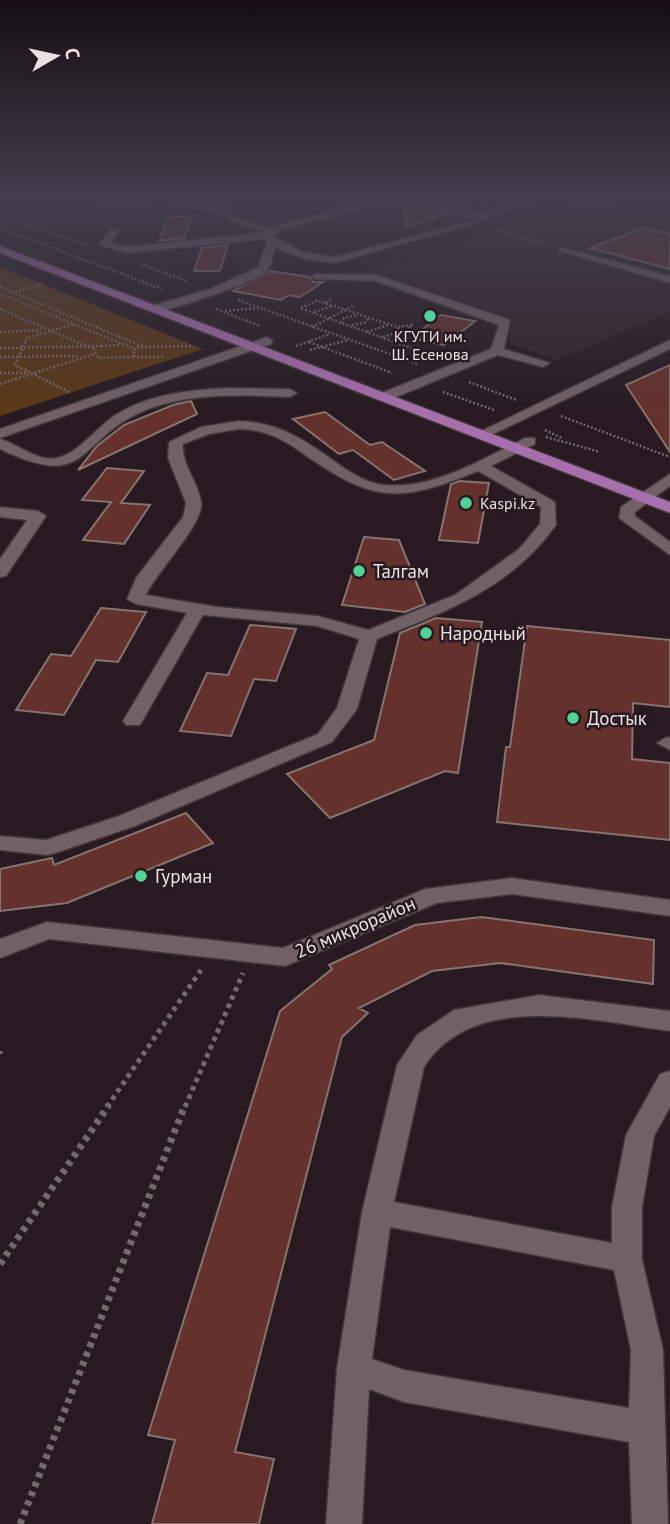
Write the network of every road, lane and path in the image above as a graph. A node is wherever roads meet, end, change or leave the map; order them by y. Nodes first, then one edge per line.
1 (56, 269) edge
2 (69, 269) edge
3 (109, 269) edge
4 (154, 269) edge
5 (262, 269) edge
6 (633, 269) edge
7 (317, 277) dead end
8 (670, 280) edge
9 (49, 282) dead end
10 (0, 288) edge
11 (214, 291) junction
12 (12, 292) junction
13 (0, 293) edge
14 (8, 297) junction
15 (0, 299) edge
16 (188, 299) junction
17 (331, 300) dead end
18 (325, 303) junction
19 (355, 305) dead end
20 (333, 306) junction
21 (162, 307) junction
22 (259, 307) junction
23 (0, 309) edge
24 (344, 310) junction
25 (223, 312) junction
26 (313, 313) junction
27 (359, 315) junction
28 (328, 318) junction
29 (369, 318) junction
30 (341, 323) junction
31 (75, 324) junction
32 (389, 324) junction
33 (348, 326) junction
34 (312, 327) junction
35 (397, 327) junction
36 (45, 330) junction
37 (50, 331) junction
38 (0, 332) edge
39 (366, 332) junction
40 (381, 337) junction
41 (262, 339) junction
42 (398, 343) junction
43 (670, 344) edge
44 (125, 345) junction
45 (87, 346) junction
46 (102, 346) junction
47 (197, 346) dead end
48 (24, 347) junction
49 (144, 347) junction
50 (0, 348) edge
51 (135, 349) junction
52 (497, 351) junction
53 (95, 353) junction
54 (83, 356) junction
55 (0, 357) edge
56 (19, 357) junction
57 (135, 357) junction
58 (170, 358) dead end
59 (543, 363) dead end
60 (460, 365) junction
61 (0, 373) edge
62 (32, 373) junction
63 (443, 373) junction
64 (0, 384) edge
65 (290, 393) dead end
66 (75, 394) dead end
67 (391, 394) junction
68 (535, 407) junction
69 (495, 428) junction
70 (0, 434) edge
71 (480, 435) junction
72 (530, 441) junction
73 (0, 443) edge
74 (514, 449) junction
75 (670, 457) edge
76 (478, 466) junction
77 (660, 490) edge
78 (670, 508) edge
79 (0, 512) edge
80 (670, 550) edge
81 (0, 572) edge
82 (198, 609) junction
83 (369, 636) junction
84 (133, 721) dead end
85 (0, 844) edge
86 (670, 908) edge
87 (0, 949) edge
88 (215, 949) junction
89 (252, 953) junction
90 (670, 1021) edge
91 (670, 1082) edge
92 (377, 1212) junction
93 (627, 1259) junction
94 (0, 1264) edge
95 (354, 1368) junction
96 (646, 1428) junction
97 (20, 1524) edge
98 (344, 1524) edge
99 (650, 1524) edge

1 - 21 main road
2 - 21 main road
3 - 16 path
4 - 11 path
5 - 11 street
6 - 8 street
7 - 52 street
9 - 12 path
10 - 12 path
11 - 16 street
11 - 22 path
12 - 13 path
12 - 49 path
13 - 14 path
14 - 15 path
14 - 31 path
16 - 21 street
16 - 25 path
17 - 18 path
18 - 20 path
18 - 26 path
19 - 24 path
20 - 24 path
20 - 26 path
21 - 41 main road
22 - 25 path
22 - 34 path
23 - 36 path
24 - 27 path
24 - 28 path
25 - 41 path
26 - 28 path
27 - 29 path
27 - 30 path
28 - 30 path
28 - 34 path
29 - 32 path
29 - 33 path
30 - 33 path
31 - 37 path
31 - 44 path
32 - 35 path
32 - 39 path
33 - 39 path
34 - 63 path
35 - 40 path
35 - 42 path
36 - 37 path
36 - 38 path
37 - 45 path
37 - 48 path
39 - 40 path
40 - 42 path
41 - 67 main road
41 - 70 street
42 - 60 path
43 - 68 street
44 - 46 path
44 - 51 path
45 - 46 path
45 - 48 path
45 - 53 path
46 - 53 path
47 - 49 path
48 - 50 path
48 - 56 path
49 - 51 path
51 - 57 path
52 - 59 street
52 - 60 street
53 - 54 path
53 - 57 path
54 - 56 path
54 - 62 path
55 - 56 path
56 - 62 path
57 - 58 path
60 - 63 street
61 - 62 path
62 - 64 path
62 - 66 path
63 - 67 street
63 - 68 path
65 - 73 street
67 - 69 main road
67 - 71 main road
68 - 69 street
68 - 75 path
69 - 71 street
69 - 72 main road
71 - 74 main road
72 - 74 street
72 - 77 main road
74 - 76 street
74 - 77 main road
76 - 82 street
76 - 83 street
77 - 78 main road
77 - 80 street
79 - 81 street
82 - 83 street
82 - 84 street
83 - 85 street
86 - 89 street, 26 микрорайон
87 - 88 street, 26 микрорайон
88 - 89 street, 26 микрорайон
88 - 94 path
89 - 97 path
90 - 92 street
91 - 93 street
92 - 93 street
92 - 95 street
93 - 96 street
95 - 96 street
95 - 98 street
96 - 99 street

